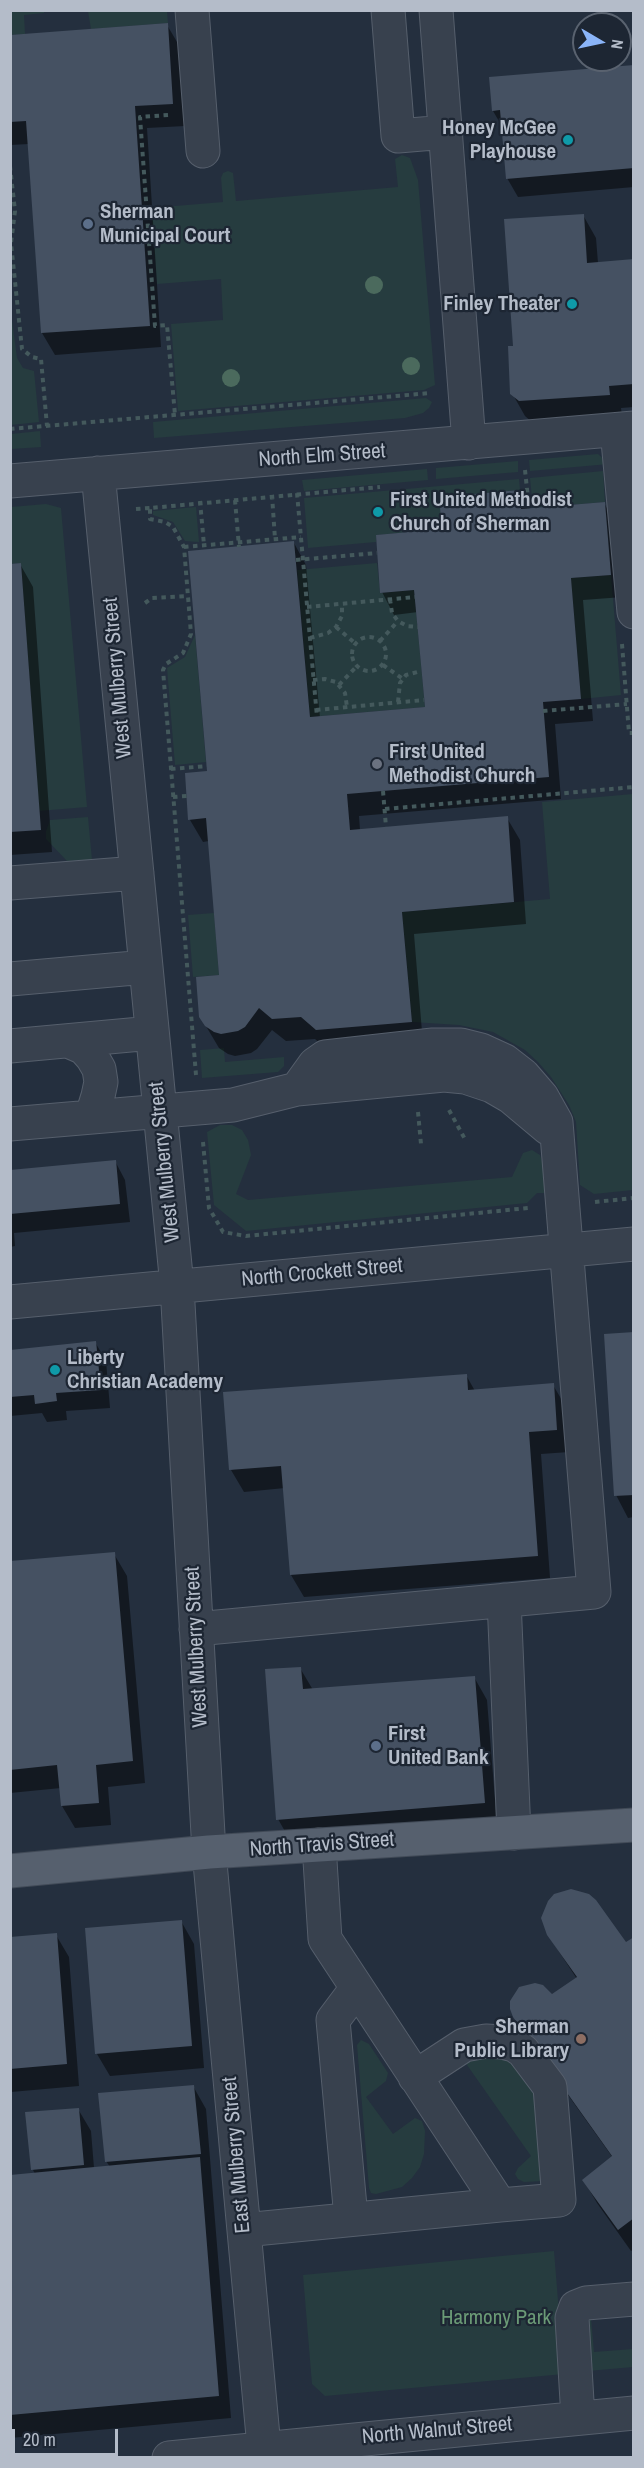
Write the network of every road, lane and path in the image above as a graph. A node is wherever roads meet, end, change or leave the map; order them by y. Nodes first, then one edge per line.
1 (192, 10) edge
2 (388, 10) edge
3 (436, 10) edge
4 (178, 114) dead end
5 (446, 132) junction
6 (203, 150) dead end
7 (10, 166) edge
8 (435, 393) dead end
9 (175, 415) junction
10 (47, 426) junction
11 (10, 429) edge
12 (625, 429) edge
13 (469, 443) junction
14 (281, 459) junction
15 (232, 463) junction
16 (197, 465) junction
17 (98, 473) junction
18 (537, 474) dead end
19 (514, 476) dead end
20 (10, 482) edge
21 (385, 487) dead end
22 (301, 537) junction
23 (275, 539) junction
24 (239, 544) junction
25 (204, 545) junction
26 (183, 547) junction
27 (377, 553) dead end
28 (303, 559) junction
29 (296, 560) dead end
30 (415, 597) dead end
31 (390, 599) junction
32 (342, 604) junction
33 (307, 607) junction
34 (633, 612) edge
35 (398, 621) junction
36 (336, 627) junction
37 (418, 627) dead end
38 (310, 638) junction
39 (380, 641) junction
40 (356, 644) junction
41 (383, 665) junction
42 (357, 666) junction
43 (421, 672) dead end
44 (313, 680) junction
45 (403, 680) junction
46 (339, 685) junction
47 (424, 700) dead end
48 (398, 702) junction
49 (627, 704) dead end
50 (347, 707) junction
51 (316, 710) junction
52 (543, 711) dead end
53 (317, 717) dead end
54 (207, 766) dead end
55 (171, 769) junction
56 (633, 787) edge
57 (383, 791) dead end
58 (187, 796) dead end
59 (173, 797) junction
60 (385, 809) junction
61 (386, 826) dead end
62 (137, 873) junction
63 (10, 883) edge
64 (146, 967) junction
65 (10, 979) edge
66 (152, 1033) junction
67 (68, 1041) junction
68 (10, 1046) edge
69 (199, 1107) junction
70 (160, 1111) junction
71 (87, 1118) junction
72 (10, 1124) edge
73 (633, 1198) edge
74 (561, 1199) junction
75 (633, 1244) edge
76 (566, 1250) junction
77 (177, 1286) junction
78 (10, 1302) edge
79 (504, 1600) junction
80 (196, 1629) junction
81 (633, 1825) edge
82 (514, 1833) junction
83 (319, 1845) junction
84 (209, 1852) junction
85 (10, 1871) edge
86 (357, 1988) junction
87 (415, 2077) junction
88 (500, 2205) junction
89 (351, 2218) junction
90 (244, 2230) junction
91 (633, 2299) edge
92 (633, 2413) edge
93 (578, 2418) junction
94 (264, 2452) edge
95 (169, 2457) edge

1 - 6 street
2 - 5 street
3 - 5 street
4 - 9 path
5 - 13 street
7 - 10 path
8 - 9 path
9 - 10 path
10 - 11 path
12 - 13 street, North Elm Street
12 - 34 street
13 - 14 street, North Elm Street
14 - 15 street, North Elm Street
14 - 22 path
14 - 23 path
15 - 16 street, North Elm Street
15 - 24 path
16 - 17 street, North Elm Street
16 - 25 path
17 - 20 street, North Elm Street
17 - 62 street, West Mulberry Street
18 - 19 path
21 - 26 path
22 - 23 path
22 - 28 path
23 - 24 path
24 - 25 path
25 - 26 path
26 - 55 path
27 - 28 path
28 - 29 path
28 - 33 path
30 - 31 path
31 - 32 path
31 - 35 path
32 - 33 path
32 - 36 path
33 - 38 path
35 - 37 path
35 - 39 path
36 - 38 path
36 - 40 path
38 - 44 path
39 - 40 path
39 - 41 path
40 - 42 path
41 - 42 path
41 - 45 path
42 - 46 path
43 - 45 path
44 - 46 path
44 - 51 path
45 - 48 path
46 - 50 path
47 - 48 path
48 - 50 path
49 - 52 path
50 - 51 path
51 - 53 path
54 - 55 path
55 - 59 path
56 - 60 path
57 - 60 path
58 - 59 path
59 - 69 path
60 - 61 path
62 - 63 street
62 - 64 street, West Mulberry Street
64 - 65 street
64 - 66 street, West Mulberry Street
66 - 67 street
66 - 70 street, West Mulberry Street
67 - 68 street
67 - 71 street
69 - 70 street
69 - 74 path
69 - 74 street
70 - 71 street
70 - 77 street, West Mulberry Street
71 - 72 street
73 - 74 path
74 - 76 street
75 - 76 street, North Crockett Street
76 - 77 street, North Crockett Street
76 - 79 street
77 - 78 street, North Crockett Street
77 - 80 street, West Mulberry Street
79 - 80 street
79 - 82 street
80 - 84 street, West Mulberry Street
81 - 82 main road, North Travis Street
82 - 83 main road, North Travis Street
83 - 84 main road, North Travis Street
83 - 86 street
84 - 85 main road, North Travis Street
84 - 90 street, East Mulberry Street
86 - 87 street
86 - 89 street
87 - 88 street
87 - 88 street
88 - 89 street
89 - 90 street
90 - 94 street, East Mulberry Street
91 - 93 street
92 - 93 street, North Walnut Street
93 - 94 street, North Walnut Street
94 - 95 street, North Walnut Street

